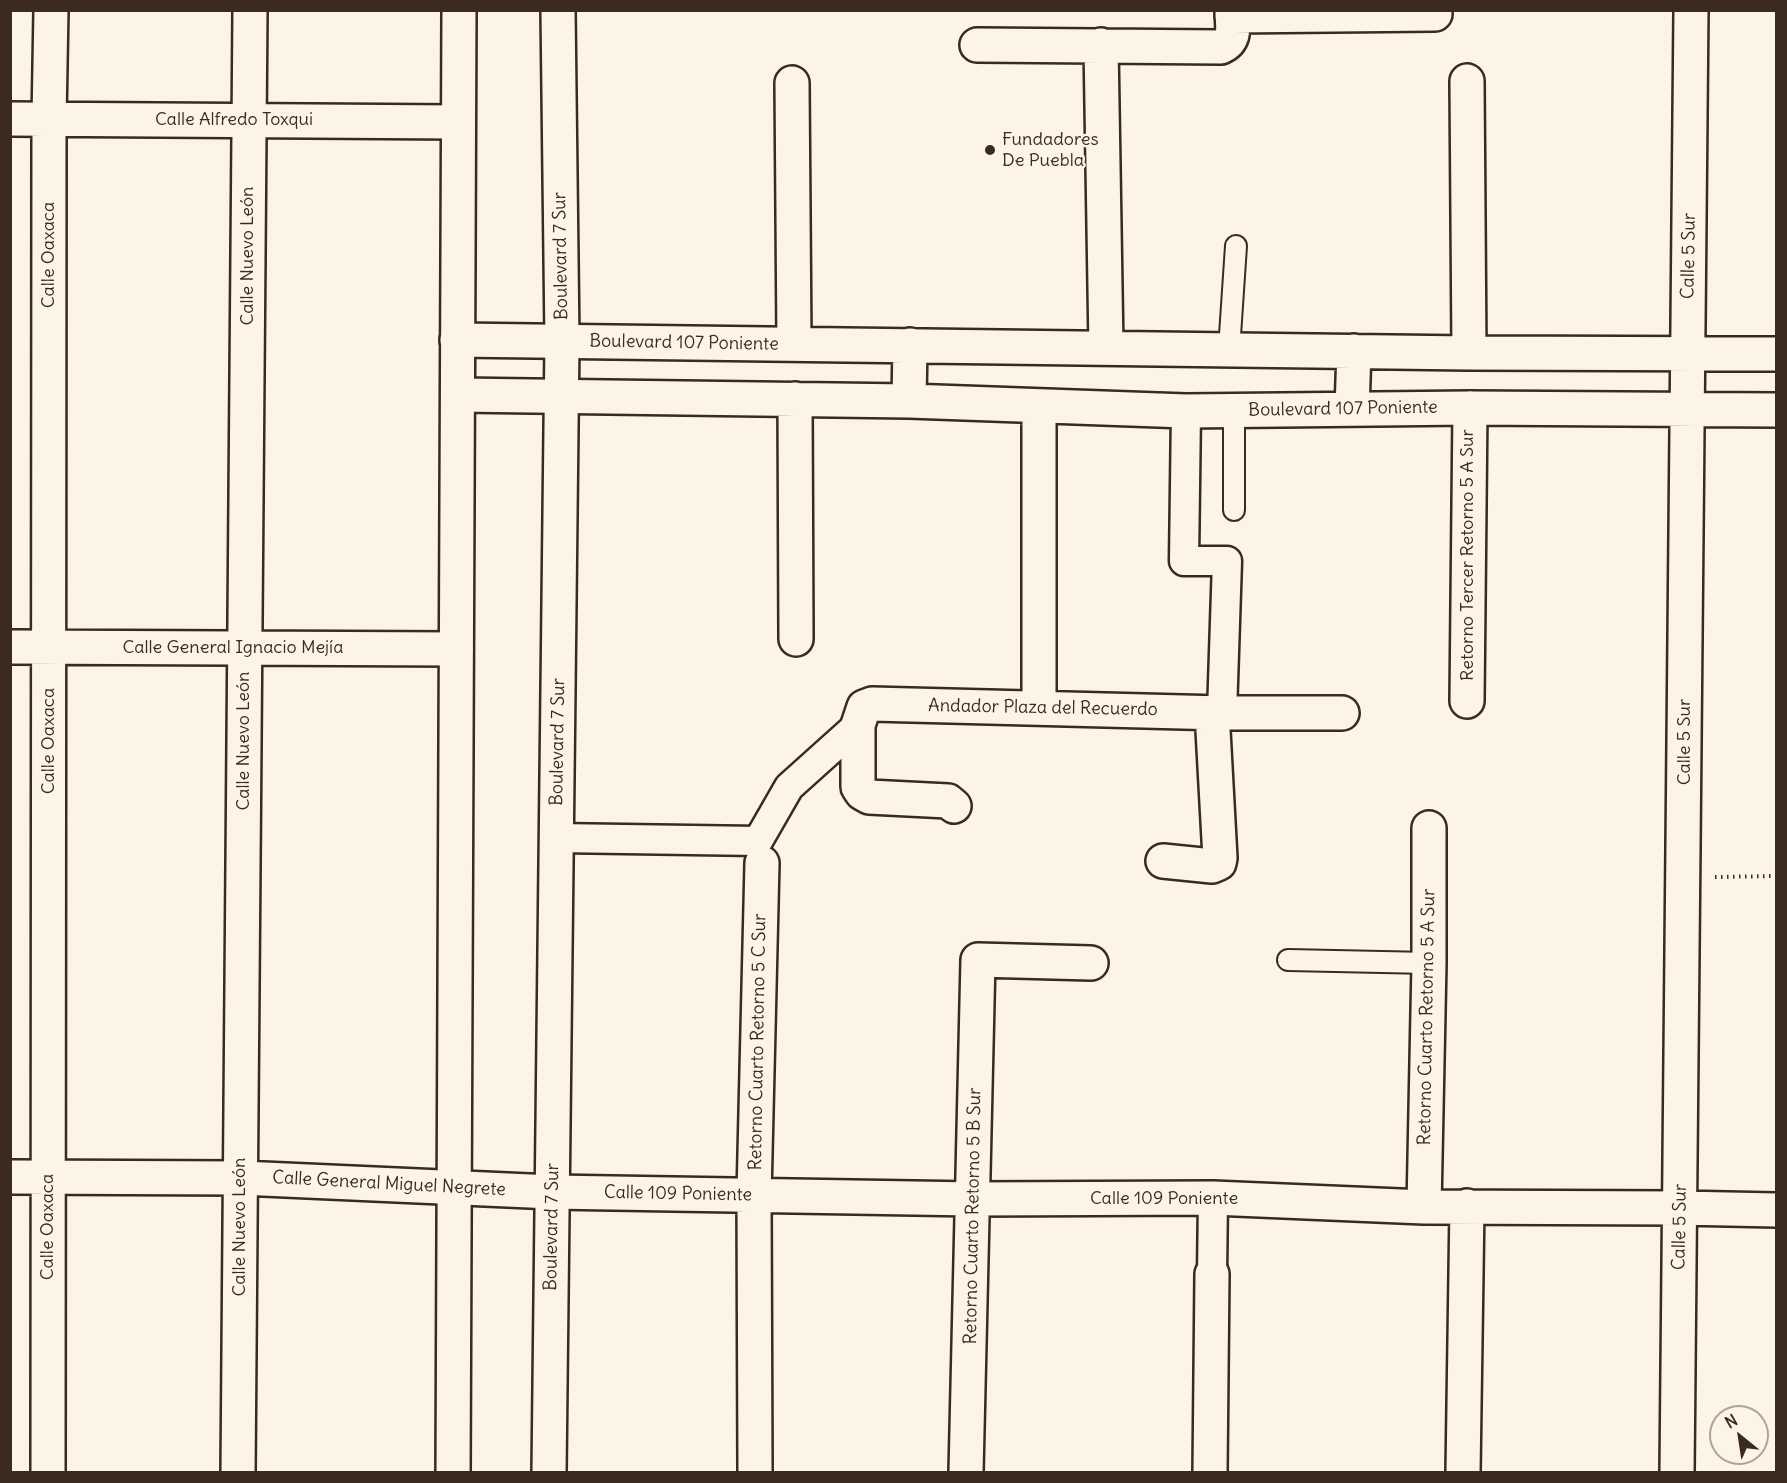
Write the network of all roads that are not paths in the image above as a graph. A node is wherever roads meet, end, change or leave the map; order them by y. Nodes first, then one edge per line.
1 (51, 10) edge
2 (250, 10) edge
3 (459, 10) edge
4 (558, 10) edge
5 (1691, 10) edge
6 (1435, 14) dead end
7 (1231, 23) edge
8 (976, 45) dead end
9 (1101, 45) junction
10 (1467, 81) dead end
11 (792, 83) dead end
12 (10, 119) edge
13 (49, 120) junction
14 (249, 120) junction
15 (458, 122) junction
16 (1236, 246) dead end
17 (458, 340) junction
18 (562, 341) junction
19 (794, 344) junction
20 (910, 345) junction
21 (1106, 348) junction
22 (1229, 350) junction
23 (1354, 351) junction
24 (1470, 353) junction
25 (1688, 353) junction
26 (1776, 354) edge
27 (458, 395) junction
28 (561, 396) junction
29 (795, 399) junction
30 (909, 401) junction
31 (1039, 406) junction
32 (1470, 408) junction
33 (1687, 408) junction
34 (1353, 409) junction
35 (1776, 410) edge
36 (1186, 411) junction
37 (1234, 411) junction
38 (1234, 510) dead end
39 (796, 639) dead end
40 (10, 647) edge
41 (49, 647) junction
42 (245, 649) junction
43 (456, 649) junction
44 (1467, 701) dead end
45 (1039, 708) junction
46 (1217, 712) junction
47 (1342, 713) dead end
48 (861, 716) junction
49 (954, 806) dead end
50 (1429, 828) dead end
51 (557, 838) junction
52 (1163, 861) dead end
53 (762, 863) dead end
54 (1288, 960) dead end
55 (1091, 963) dead end
56 (1429, 963) junction
57 (10, 1177) edge
58 (48, 1177) junction
59 (240, 1178) junction
60 (453, 1187) junction
61 (552, 1192) junction
62 (754, 1195) junction
63 (1213, 1198) junction
64 (974, 1199) junction
65 (1467, 1206) junction
66 (1424, 1207) junction
67 (1680, 1208) junction
68 (1776, 1210) edge
69 (1212, 1274) joint
70 (48, 1473) edge
71 (238, 1473) edge
72 (453, 1473) edge
73 (549, 1473) edge
74 (755, 1473) edge
75 (966, 1473) edge
76 (1210, 1473) edge
77 (1463, 1473) edge
78 (1677, 1473) edge

1 - 13 street, Calle Oaxaca
2 - 14 street, Calle Nuevo León
3 - 15 street
4 - 18 street, Boulevard 7 Sur
5 - 25 street, Calle 5 Sur
6 - 7 street
7 - 9 street
8 - 9 street
9 - 21 street
10 - 24 street
11 - 19 street
12 - 13 street, Calle Alfredo Toxqui
13 - 14 street, Calle Alfredo Toxqui
13 - 41 street, Calle Oaxaca
14 - 15 street, Calle Alfredo Toxqui
14 - 42 street, Calle Nuevo León
15 - 17 street
16 - 22 lane
17 - 18 street, Boulevard 107 Poniente
17 - 27 street
18 - 19 street, Boulevard 107 Poniente
18 - 28 street, Boulevard 7 Sur
19 - 20 street, Boulevard 107 Poniente
20 - 21 street, Boulevard 107 Poniente
20 - 30 street
21 - 22 street, Boulevard 107 Poniente
22 - 23 street, Boulevard 107 Poniente
23 - 24 street, Boulevard 107 Poniente
23 - 34 street
24 - 25 street, Boulevard 107 Poniente
25 - 26 street, Boulevard 107 Poniente
25 - 33 street, Calle 5 Sur
27 - 28 street, Boulevard 107 Poniente
27 - 43 street
28 - 29 street, Boulevard 107 Poniente
28 - 51 street, Boulevard 7 Sur
29 - 30 street, Boulevard 107 Poniente
29 - 39 street
30 - 31 street, Boulevard 107 Poniente
31 - 36 street, Boulevard 107 Poniente
31 - 45 street
32 - 33 street, Boulevard 107 Poniente
32 - 34 street, Boulevard 107 Poniente
32 - 44 street, Retorno Tercer Retorno 5 A Sur
33 - 35 street, Boulevard 107 Poniente
33 - 67 street, Calle 5 Sur
34 - 37 street, Boulevard 107 Poniente
36 - 37 street, Boulevard 107 Poniente
36 - 46 street
37 - 38 lane
40 - 41 street, Calle General Ignacio Mejía
41 - 42 street, Calle General Ignacio Mejía
41 - 58 street, Calle Oaxaca
42 - 43 street, Calle General Ignacio Mejía
42 - 59 street, Calle Nuevo León
43 - 60 street
45 - 46 street, Andador Plaza del Recuerdo
45 - 48 street, Andador Plaza del Recuerdo
46 - 47 street, Andador Plaza del Recuerdo
46 - 52 street
48 - 49 street
48 - 51 street
50 - 56 street, Retorno Cuarto Retorno 5 A Sur
51 - 61 street, Boulevard 7 Sur
53 - 62 street, Retorno Cuarto Retorno 5 C Sur
54 - 56 lane
55 - 64 street, Retorno Cuarto Retorno 5 B Sur
56 - 66 street, Retorno Cuarto Retorno 5 A Sur
57 - 58 street, Calle General Miguel Negrete
58 - 59 street, Calle General Miguel Negrete
58 - 70 street, Calle Oaxaca
59 - 60 street, Calle General Miguel Negrete
59 - 71 street, Calle Nuevo León
60 - 61 street, Calle General Miguel Negrete
60 - 72 street
61 - 62 street, Calle 109 Poniente
61 - 73 street, Boulevard 7 Sur
62 - 64 street, Calle 109 Poniente
62 - 74 street, Retorno Cuarto Retorno 5 C Sur
63 - 64 street, Calle 109 Poniente
63 - 66 street, Calle 109 Poniente
63 - 69 street
64 - 75 street, Retorno Cuarto Retorno 5 B Sur
65 - 66 street, Calle 109 Poniente
65 - 67 street, Calle 109 Poniente
65 - 77 street
67 - 68 street, Calle 109 Poniente
67 - 78 street, Calle 5 Sur
69 - 76 street

